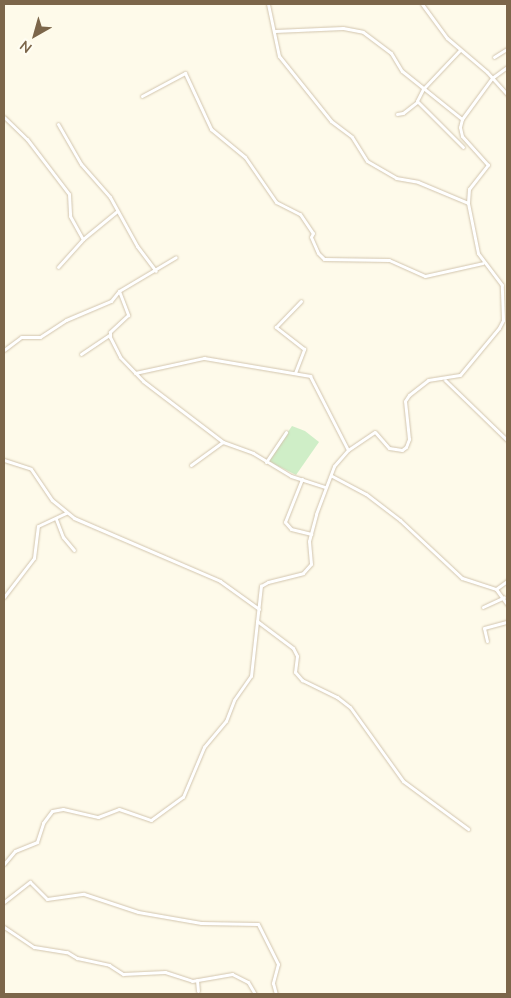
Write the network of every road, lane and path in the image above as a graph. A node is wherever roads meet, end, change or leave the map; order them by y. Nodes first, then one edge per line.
1 (268, 4) edge
2 (422, 4) edge
3 (275, 31) junction
4 (507, 49) edge
5 (460, 50) junction
6 (494, 57) dead end
7 (507, 66) edge
8 (492, 78) junction
9 (423, 90) junction
10 (507, 94) edge
11 (142, 96) dead end
12 (417, 102) junction
13 (397, 114) dead end
14 (4, 117) edge
15 (462, 120) junction
16 (58, 124) dead end
17 (462, 147) dead end
18 (468, 203) junction
19 (116, 212) junction
20 (83, 239) junction
21 (176, 257) dead end
22 (483, 263) junction
23 (58, 267) dead end
24 (156, 271) junction
25 (119, 291) junction
26 (301, 302) dead end
27 (109, 335) junction
28 (4, 350) edge
29 (81, 354) dead end
30 (135, 373) junction
31 (295, 373) junction
32 (445, 380) junction
33 (286, 432) dead end
34 (507, 440) edge
35 (223, 442) junction
36 (348, 450) junction
37 (4, 460) edge
38 (266, 462) junction
39 (191, 465) dead end
40 (332, 476) junction
41 (302, 479) junction
42 (325, 488) junction
43 (66, 513) junction
44 (56, 519) junction
45 (311, 534) junction
46 (74, 550) dead end
47 (507, 581) edge
48 (496, 589) junction
49 (4, 597) edge
50 (504, 597) junction
51 (507, 604) edge
52 (484, 607) dead end
53 (259, 609) junction
54 (257, 620) junction
55 (507, 622) edge
56 (487, 642) dead end
57 (468, 830) dead end
58 (4, 864) edge
59 (4, 902) edge
60 (4, 927) edge
61 (197, 980) junction
62 (198, 990) dead end
63 (255, 994) edge
64 (276, 994) edge

1 - 3 street
2 - 5 street
3 - 9 street
3 - 18 street
4 - 6 street
5 - 8 street
5 - 9 street
7 - 8 street
8 - 10 street
8 - 15 street
9 - 12 street
9 - 15 street
11 - 22 street
12 - 13 street
12 - 17 street
14 - 20 street
15 - 18 street
16 - 19 street
18 - 22 street
19 - 20 street
19 - 24 street
20 - 23 street
21 - 24 street
22 - 32 street
24 - 25 street
25 - 27 street
25 - 28 street
26 - 31 street
27 - 29 street
27 - 30 street
30 - 31 street
30 - 35 street
31 - 36 street
32 - 34 street
32 - 36 street
33 - 38 street
35 - 38 street
35 - 39 street
36 - 40 street
37 - 43 street
38 - 41 street
40 - 42 street
40 - 48 street
41 - 42 street
41 - 45 street
42 - 45 street
43 - 44 street
43 - 53 street
44 - 46 street
44 - 49 street
45 - 53 street
47 - 48 street
48 - 50 street
50 - 51 street
50 - 52 street
53 - 54 street
54 - 57 street
54 - 58 street
55 - 56 street
59 - 64 street
60 - 61 street
61 - 62 street
61 - 63 street

